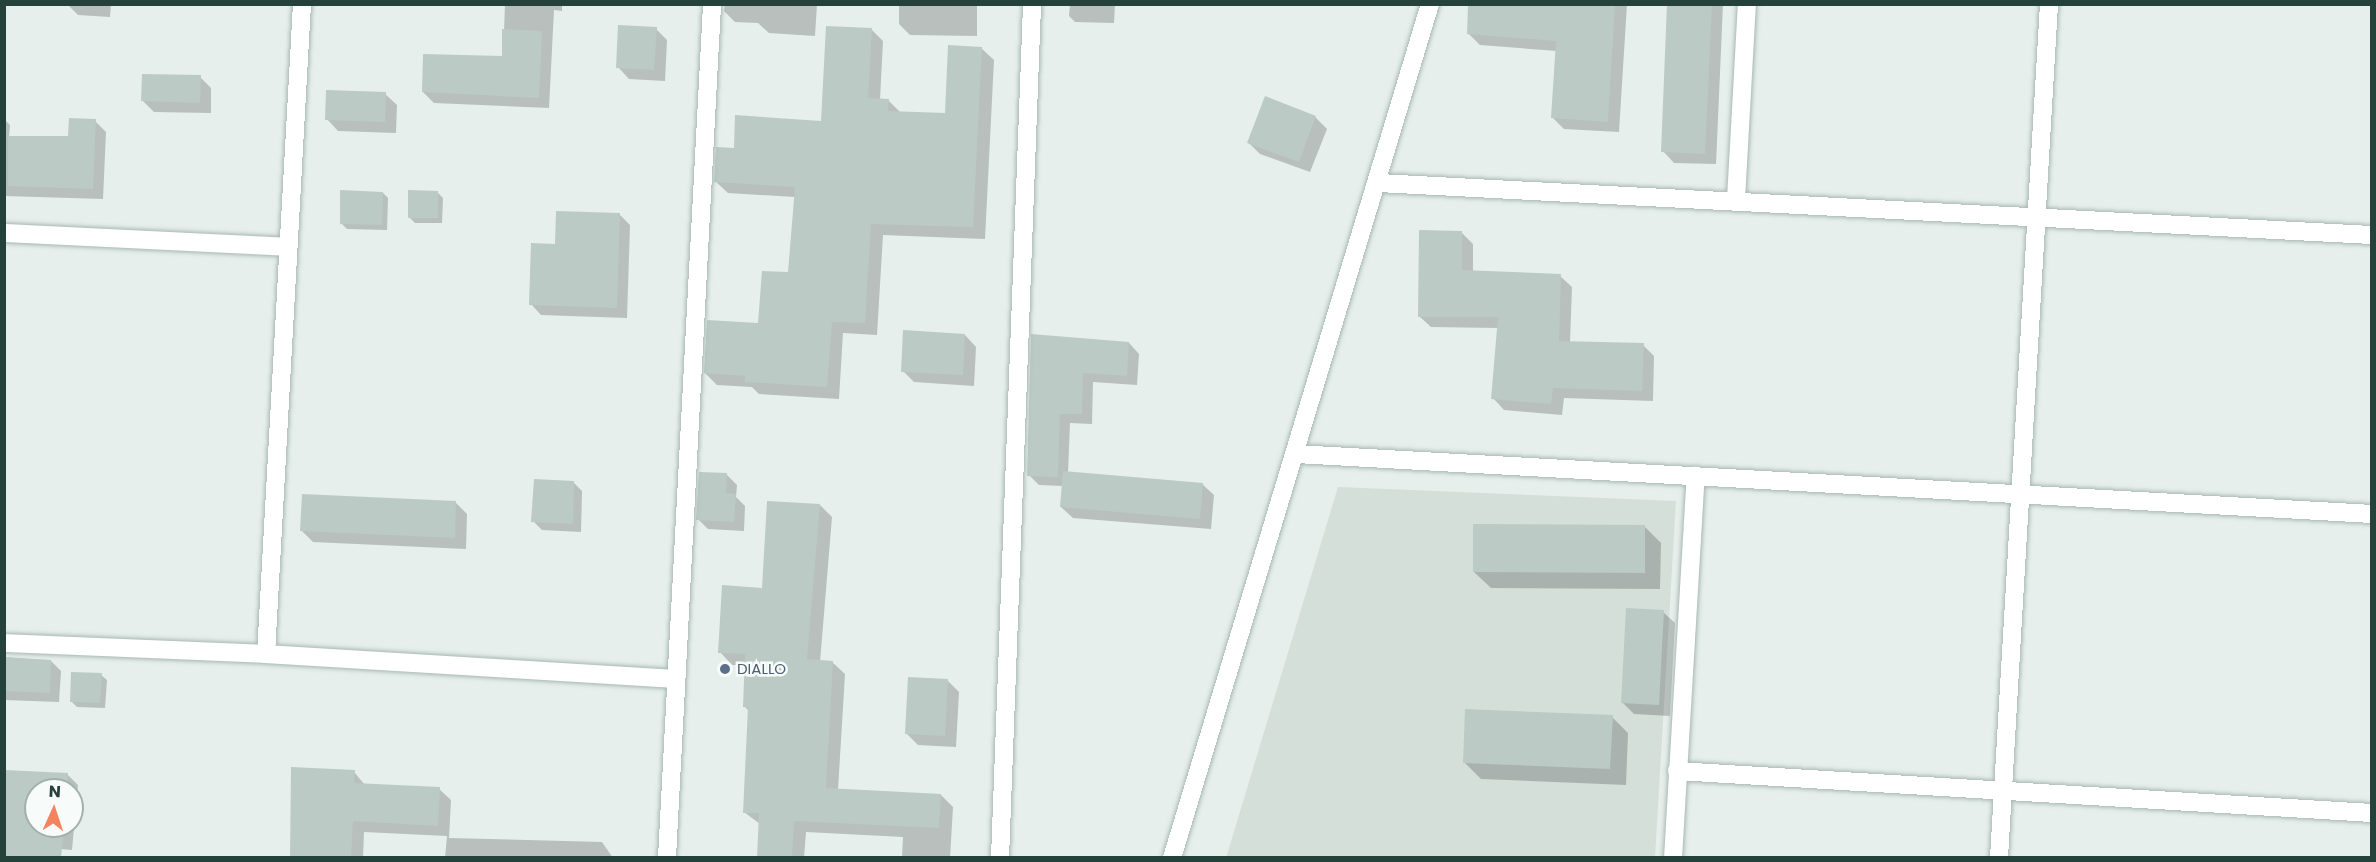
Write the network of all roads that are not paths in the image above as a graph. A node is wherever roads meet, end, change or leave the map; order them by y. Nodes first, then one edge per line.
1 (302, 4) edge
2 (712, 4) edge
3 (1032, 4) edge
4 (1430, 4) edge
5 (1747, 4) edge
6 (2049, 4) edge
7 (1379, 183) junction
8 (1737, 199) junction
9 (2037, 216) junction
10 (4, 233) edge
11 (2372, 235) edge
12 (288, 247) junction
13 (1296, 454) junction
14 (1696, 476) junction
15 (2020, 494) junction
16 (2372, 514) edge
17 (4, 643) edge
18 (266, 654) junction
19 (675, 679) junction
20 (1677, 771) junction
21 (2004, 792) junction
22 (2372, 813) edge
23 (668, 858) edge
24 (1000, 858) edge
25 (1172, 858) edge
26 (1674, 858) edge
27 (2000, 858) edge

1 - 12 street
2 - 19 street
3 - 24 street
4 - 7 street
5 - 8 street
6 - 9 street
7 - 8 street
7 - 13 street
8 - 9 street
9 - 11 street
9 - 15 street
10 - 12 street
12 - 18 street
13 - 14 street
13 - 25 street
14 - 15 street
14 - 20 street
15 - 16 street
15 - 21 street
17 - 18 street
18 - 19 street
19 - 23 street
20 - 21 street
20 - 26 street
21 - 22 street
21 - 27 street

